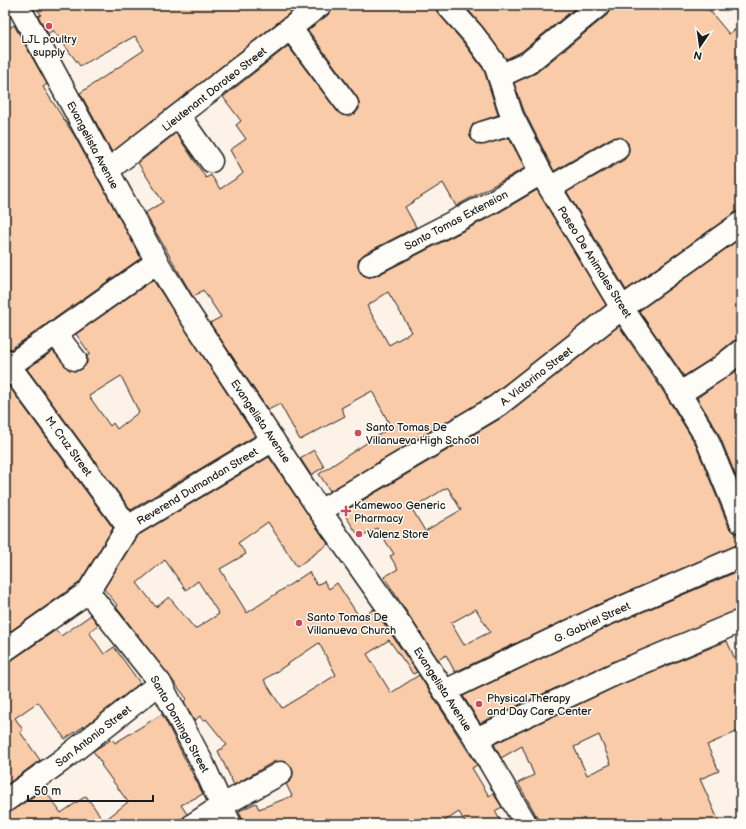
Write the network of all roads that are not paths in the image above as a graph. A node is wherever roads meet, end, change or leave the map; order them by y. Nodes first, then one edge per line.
1 (17, 5) edge
2 (320, 5) edge
3 (447, 5) edge
4 (600, 5) edge
5 (5, 15) edge
6 (291, 29) junction
7 (500, 76) junction
8 (347, 104) dead end
9 (179, 116) junction
10 (515, 123) junction
11 (482, 133) dead end
12 (617, 149) dead end
13 (212, 161) dead end
14 (107, 171) junction
15 (546, 181) junction
16 (741, 223) edge
17 (157, 262) junction
18 (370, 265) dead end
19 (622, 308) junction
20 (55, 333) junction
21 (741, 351) edge
22 (75, 359) dead end
23 (7, 365) edge
24 (679, 394) junction
25 (273, 440) junction
26 (320, 511) junction
27 (741, 522) edge
28 (128, 527) junction
29 (741, 556) edge
30 (88, 592) junction
31 (741, 621) edge
32 (5, 650) edge
33 (160, 683) junction
34 (445, 691) junction
35 (476, 738) junction
36 (281, 773) dead end
37 (5, 801) edge
38 (227, 815) edge
39 (194, 824) edge
40 (526, 824) edge

1 - 5 street
1 - 14 street, Evangelista Avenue
2 - 6 street, Lieutenant Doroteo Street
3 - 7 street, Paseo De Animales Street
4 - 7 street
6 - 8 street
6 - 9 street, Lieutenant Doroteo Street
7 - 10 street, Paseo De Animales Street
9 - 13 street
9 - 14 street, Lieutenant Doroteo Street
10 - 11 street
10 - 15 street, Paseo De Animales Street
12 - 15 street, Santo Tomas Extension
14 - 17 street, Evangelista Avenue
15 - 18 street, Santo Tomas Extension
15 - 19 street, Paseo De Animales Street
16 - 19 street, A. Victorino Street
17 - 20 street, M. Cruz Street
17 - 25 street, Evangelista Avenue
19 - 24 street, Paseo De Animales Street
19 - 26 street, A. Victorino Street
20 - 22 street
20 - 23 street, M. Cruz Street
21 - 24 street
23 - 28 street, M. Cruz Street
24 - 27 street, Paseo De Animales Street
25 - 26 street, Evangelista Avenue
25 - 28 street, Reverend Dumandan Street
26 - 34 street, Evangelista Avenue
28 - 30 street, Reverend Dumandan Street
29 - 34 street, G. Gabriel Street
30 - 32 street, Reverend Dumandan Street
30 - 33 street, Santo Domingo Street
31 - 35 street
33 - 37 street, San Antonio Street
33 - 38 street, Santo Domingo Street
34 - 35 street, Evangelista Avenue
35 - 40 street, Evangelista Avenue
36 - 38 street
38 - 39 street

